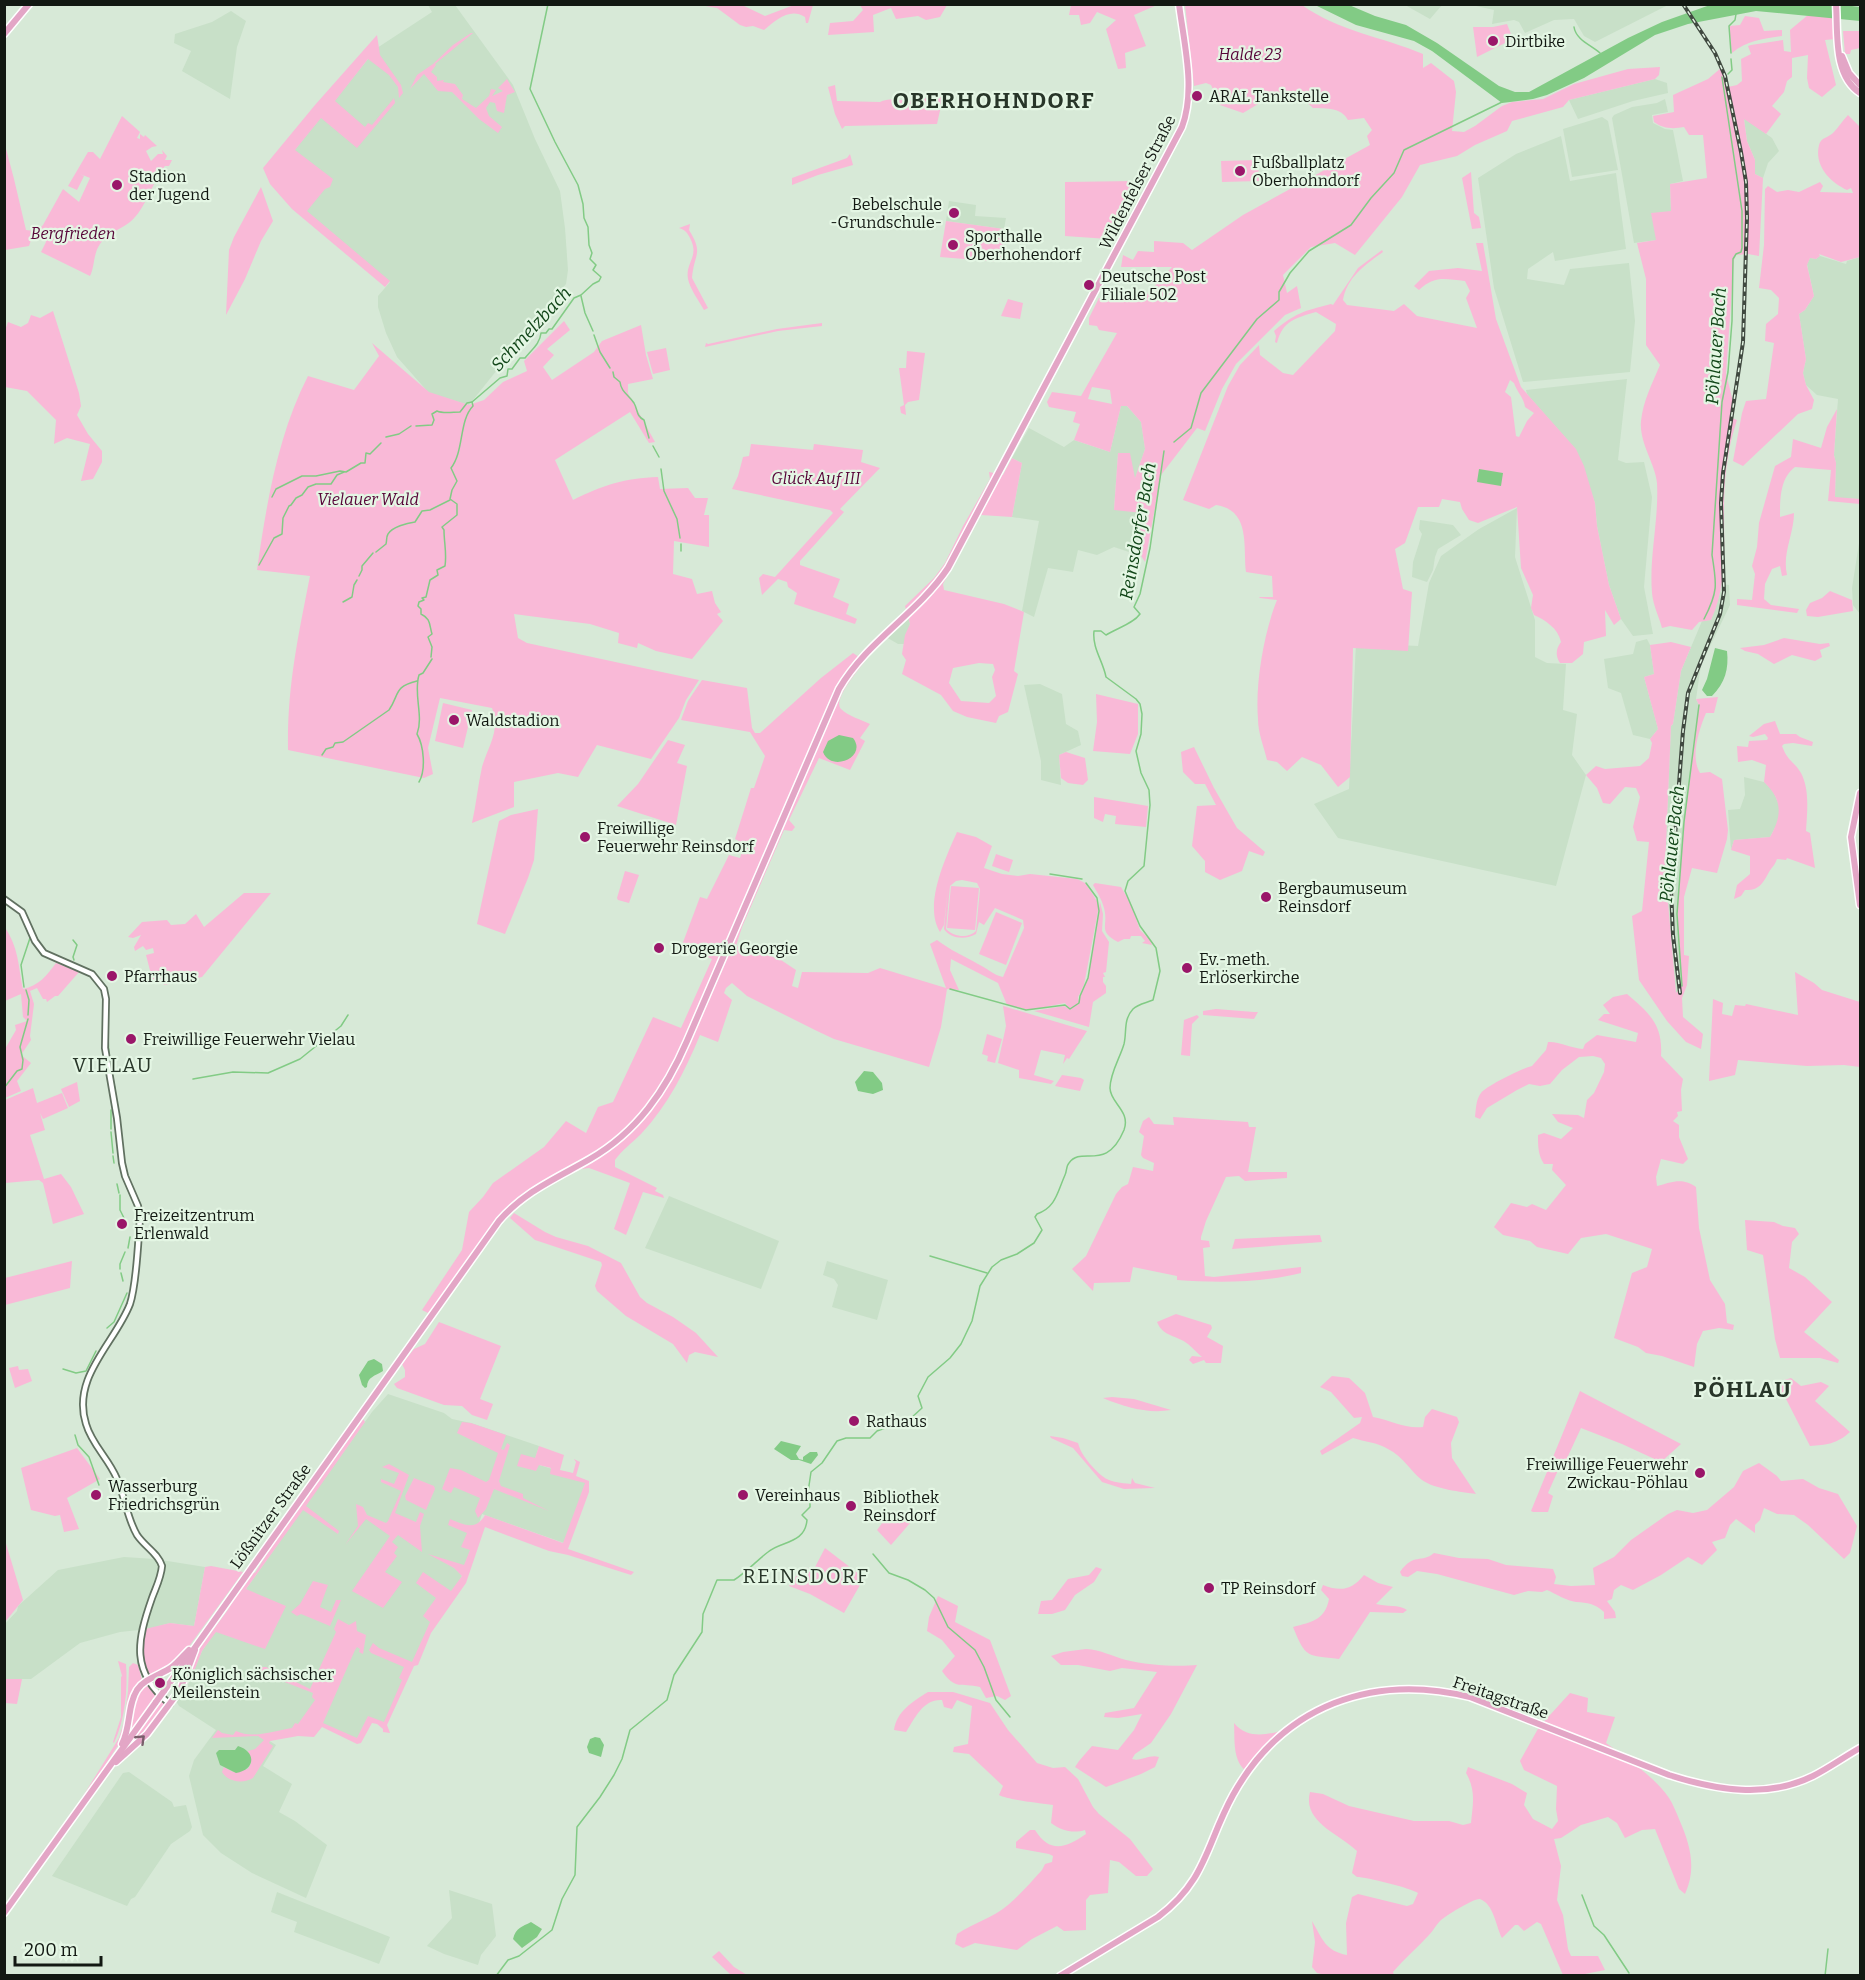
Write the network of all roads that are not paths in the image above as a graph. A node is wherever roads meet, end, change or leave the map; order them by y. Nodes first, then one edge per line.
1 (29, 4) edge
2 (1179, 4) edge
3 (1836, 4) edge
4 (4, 22) edge
5 (11, 26) junction
6 (4, 34) edge
7 (1840, 53) junction
8 (1860, 85) edge
9 (1860, 93) edge
10 (796, 787) joint
11 (1860, 793) edge
12 (4, 899) edge
13 (1860, 905) edge
14 (198, 1642) junction
15 (148, 1681) junction
16 (170, 1704) junction
17 (1860, 1748) edge
18 (107, 1770) junction
19 (4, 1913) edge
20 (1060, 1976) edge

1 - 5 main road
2 - 10 main road, Wildenfelser Straße
3 - 7 main road
4 - 5 main road
5 - 6 main road
7 - 8 main road
7 - 9 main road
10 - 14 main road, Lößnitzer Straße
11 - 13 main road
12 - 15 main road
14 - 15 main road
14 - 16 main road
14 - 18 main road, Lößnitzer Straße, bridge
15 - 16 main road
15 - 18 main road
18 -> 16 main road
17 - 20 main road, Freitagstraße
18 - 19 main road

